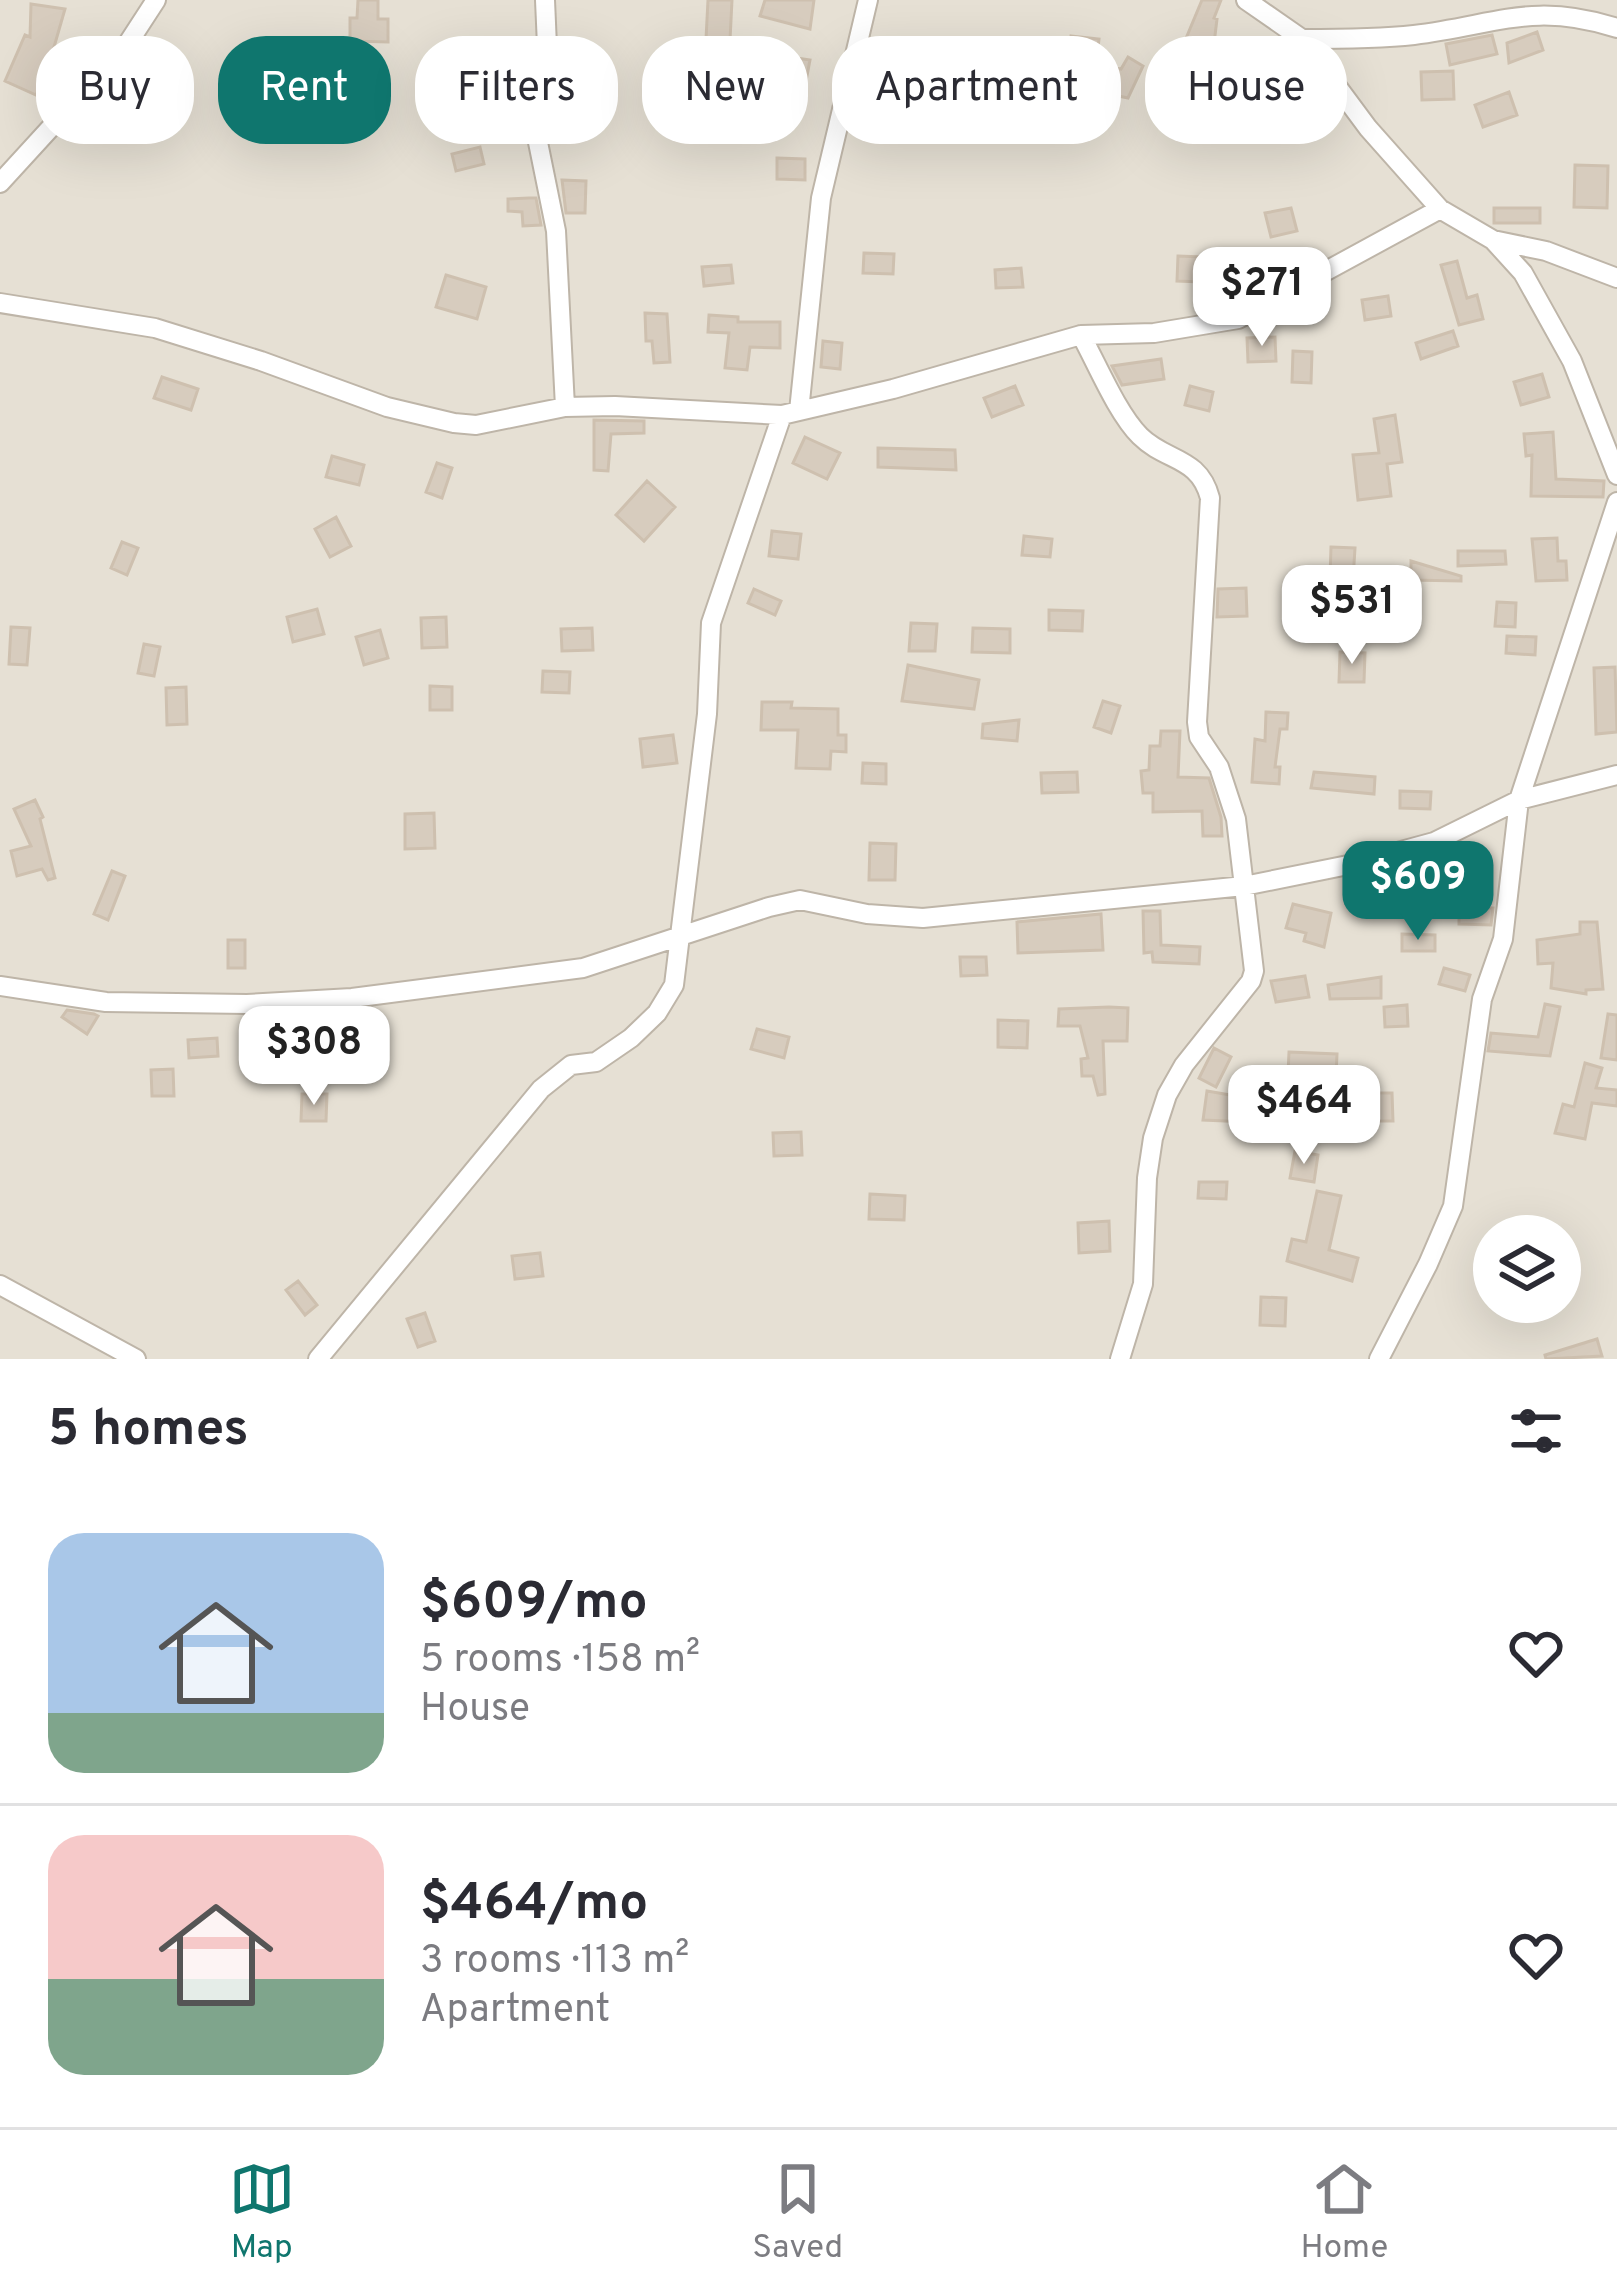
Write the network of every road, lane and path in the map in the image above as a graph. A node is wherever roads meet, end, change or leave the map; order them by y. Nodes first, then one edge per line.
1 (156, 0) edge
2 (545, 0) edge
3 (868, 0) edge
4 (1246, 0) edge
5 (1617, 28) edge
6 (1298, 36) edge
7 (1347, 37) edge
8 (1347, 100) edge
9 (0, 183) edge
10 (1440, 209) junction
11 (1493, 240) junction
12 (1617, 278) edge
13 (0, 303) edge
14 (1081, 335) junction
15 (565, 407) junction
16 (790, 413) junction
17 (1617, 475) edge
18 (1617, 502) edge
19 (1617, 775) edge
20 (1519, 800) junction
21 (1244, 886) junction
22 (682, 938) junction
23 (0, 986) edge
24 (0, 1285) edge
25 (136, 1359) edge
26 (318, 1359) edge
27 (1120, 1359) edge
28 (1379, 1359) edge

1 - 9 street
2 - 15 street
3 - 16 street
4 - 6 street
5 - 7 street
8 - 10 street
10 - 11 street
10 - 14 street
11 - 12 street
11 - 17 street
13 - 15 street
14 - 16 street
14 - 21 street
15 - 16 street
16 - 22 street
18 - 20 street
19 - 20 street
20 - 21 street
20 - 28 street
21 - 22 street
21 - 27 street
22 - 23 street
22 - 26 street
24 - 25 street

